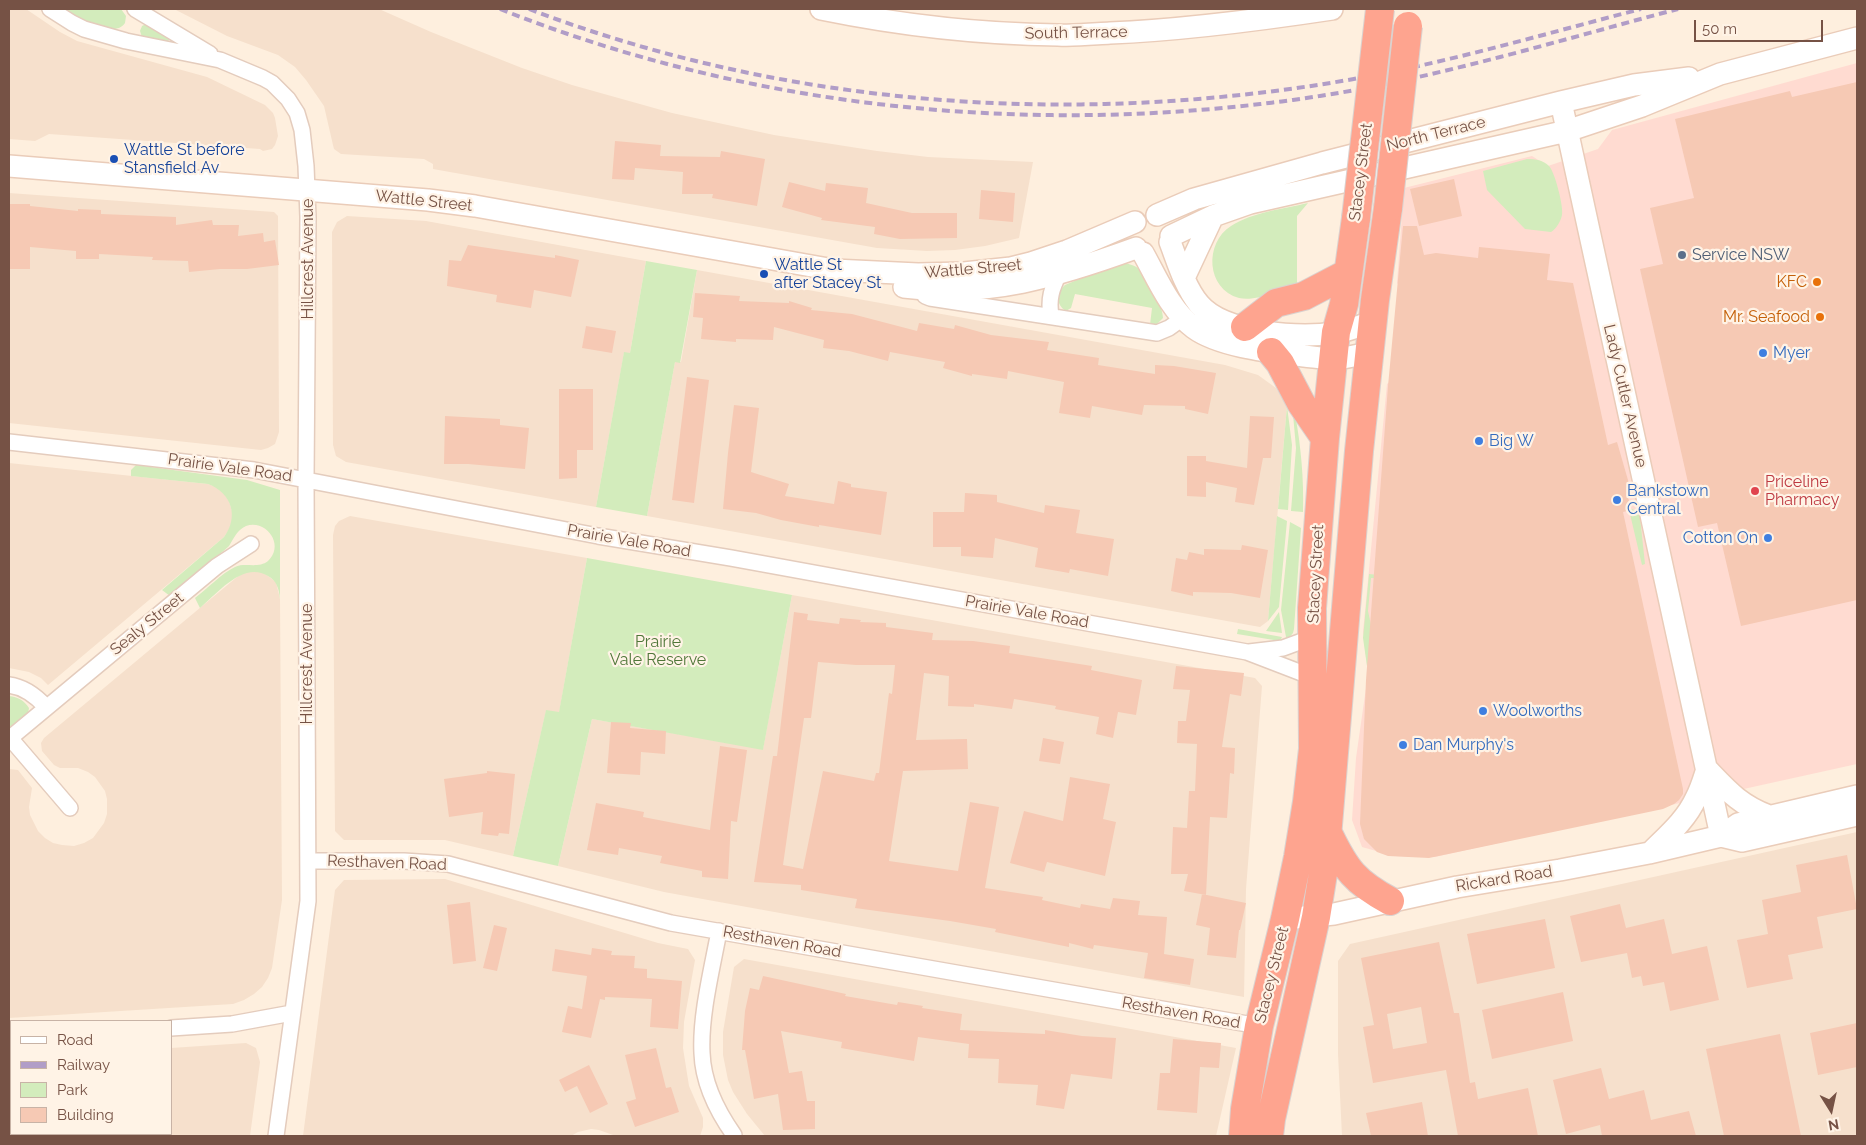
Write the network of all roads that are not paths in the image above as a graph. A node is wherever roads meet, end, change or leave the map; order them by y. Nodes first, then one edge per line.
1 (50, 9) edge
2 (135, 9) edge
3 (821, 9) edge
4 (1332, 9) edge
5 (1380, 9) edge
6 (1410, 9) edge
7 (1857, 38) edge
8 (220, 60) junction
9 (1720, 74) junction
10 (1561, 102) junction
11 (1567, 131) junction
12 (9, 166) edge
13 (307, 189) junction
14 (1158, 215) junction
15 (1213, 216) junction
16 (1134, 222) junction
17 (1170, 239) junction
18 (1139, 250) junction
19 (834, 270) junction
20 (1348, 273) junction
21 (1059, 274) junction
22 (1184, 278) junction
23 (908, 288) junction
24 (1051, 315) junction
25 (1184, 318) junction
26 (1373, 322) junction
27 (1245, 327) junction
28 (1335, 346) junction
29 (1271, 352) junction
30 (1369, 354) junction
31 (1325, 438) junction
32 (9, 442) edge
33 (306, 480) junction
34 (251, 544) dead end
35 (1313, 637) junction
36 (1247, 652) junction
37 (1312, 677) junction
38 (9, 685) edge
39 (46, 707) junction
40 (9, 738) edge
41 (1707, 768) junction
42 (1857, 796) edge
43 (70, 808) dead end
44 (1857, 814) edge
45 (1769, 816) junction
46 (1329, 835) junction
47 (1721, 836) junction
48 (1649, 853) junction
49 (308, 861) junction
50 (1390, 901) junction
51 (1316, 916) junction
52 (1285, 919) junction
53 (719, 931) junction
54 (292, 1014) junction
55 (1259, 1026) junction
56 (172, 1028) edge
57 (276, 1136) edge
58 (734, 1136) edge
59 (1243, 1136) edge
60 (1269, 1136) edge

1 - 8 street
2 - 8 street
3 - 4 main road, South Terrace
5 - 20 highway, Stacey Street, bridge
6 - 26 highway, Stacey Street, bridge
7 - 9 main road, North Terrace
8 - 13 street, Hillcrest Avenue
9 - 10 main road, North Terrace
9 - 11 main road, North Terrace
10 - 11 main road, Lady Cutler Avenue
10 - 14 main road, North Terrace
11 - 15 main road, North Terrace
11 - 41 main road, Lady Cutler Avenue
12 - 13 main road, Wattle Street
13 - 19 main road, Wattle Street
13 - 33 street, Hillcrest Avenue
14 - 16 main road
14 - 17 main road
15 - 17 main road, North Terrace
15 - 22 main road
16 - 18 main road
16 - 19 main road, Wattle Street
17 - 18 main road
17 - 22 main road
18 - 21 main road, Wattle Street
18 - 25 main road
19 - 23 main road, Wattle Street
20 - 27 highway
20 - 28 highway, Stacey Street
21 - 23 main road, Wattle Street
21 - 24 street
22 - 27 main road
23 - 24 street, Wattle Street
24 - 25 street, Wattle Street
25 - 29 main road
26 - 28 main road
26 - 30 highway, Stacey Street
27 - 28 main road
28 - 29 main road
28 - 30 main road
28 - 31 highway, Stacey Street
29 - 31 highway
30 - 46 highway, Stacey Street
31 - 35 highway, Stacey Street
32 - 33 street, Prairie Vale Road
33 - 36 street, Prairie Vale Road
33 - 49 street, Hillcrest Avenue
34 - 39 street, Sealy Street
35 - 36 street, Prairie Vale Road
35 - 37 highway, Stacey Street
36 - 37 street, Prairie Vale Road
37 - 52 highway, Stacey Street
38 - 39 street
39 - 40 street, Sealy Street
40 - 43 street, Sealy Street
41 - 45 main road
41 - 47 main road, Lady Cutler Avenue
41 - 48 main road
42 - 45 main road, Rickard Road
44 - 47 main road, Rickard Road
45 - 47 main road, Rickard Road
46 - 50 highway
46 - 51 highway, Stacey Street
47 - 48 main road, Rickard Road
48 - 50 main road, Rickard Road
49 - 53 street, Resthaven Road
49 - 54 street, Hillcrest Avenue
50 - 51 main road, Rickard Road
51 - 52 main road, Rickard Road
51 - 60 highway, Stacey Street
52 - 55 highway, Stacey Street
53 - 55 street, Resthaven Road
53 - 58 street
54 - 56 street
54 - 57 street, Hillcrest Avenue
55 - 59 highway, Stacey Street

